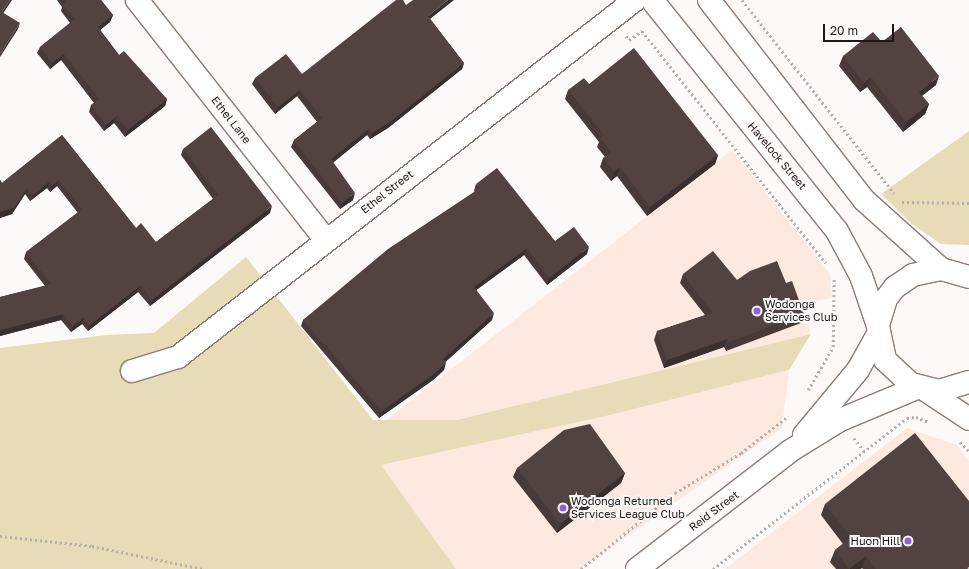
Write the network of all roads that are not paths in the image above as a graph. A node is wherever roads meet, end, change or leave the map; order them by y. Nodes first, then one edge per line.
1 (137, 0) edge
2 (635, 0) edge
3 (652, 0) edge
4 (709, 0) edge
5 (326, 240) junction
6 (957, 270) edge
7 (878, 330) junction
8 (132, 371) dead end
9 (969, 382) edge
10 (922, 388) junction
11 (969, 419) edge
12 (790, 451) junction
13 (637, 569) edge

1 - 5 street, Ethel Lane
2 - 5 street, Ethel Street
3 - 7 street, Havelock Street
4 - 6 street
5 - 8 street, Ethel Street
6 - 7 street, Reid Street
7 - 10 street, Havelock Street
7 - 12 street, Reid Street
9 - 10 street
10 - 11 street
10 - 12 street, Reid Street
12 - 13 street, Reid Street

